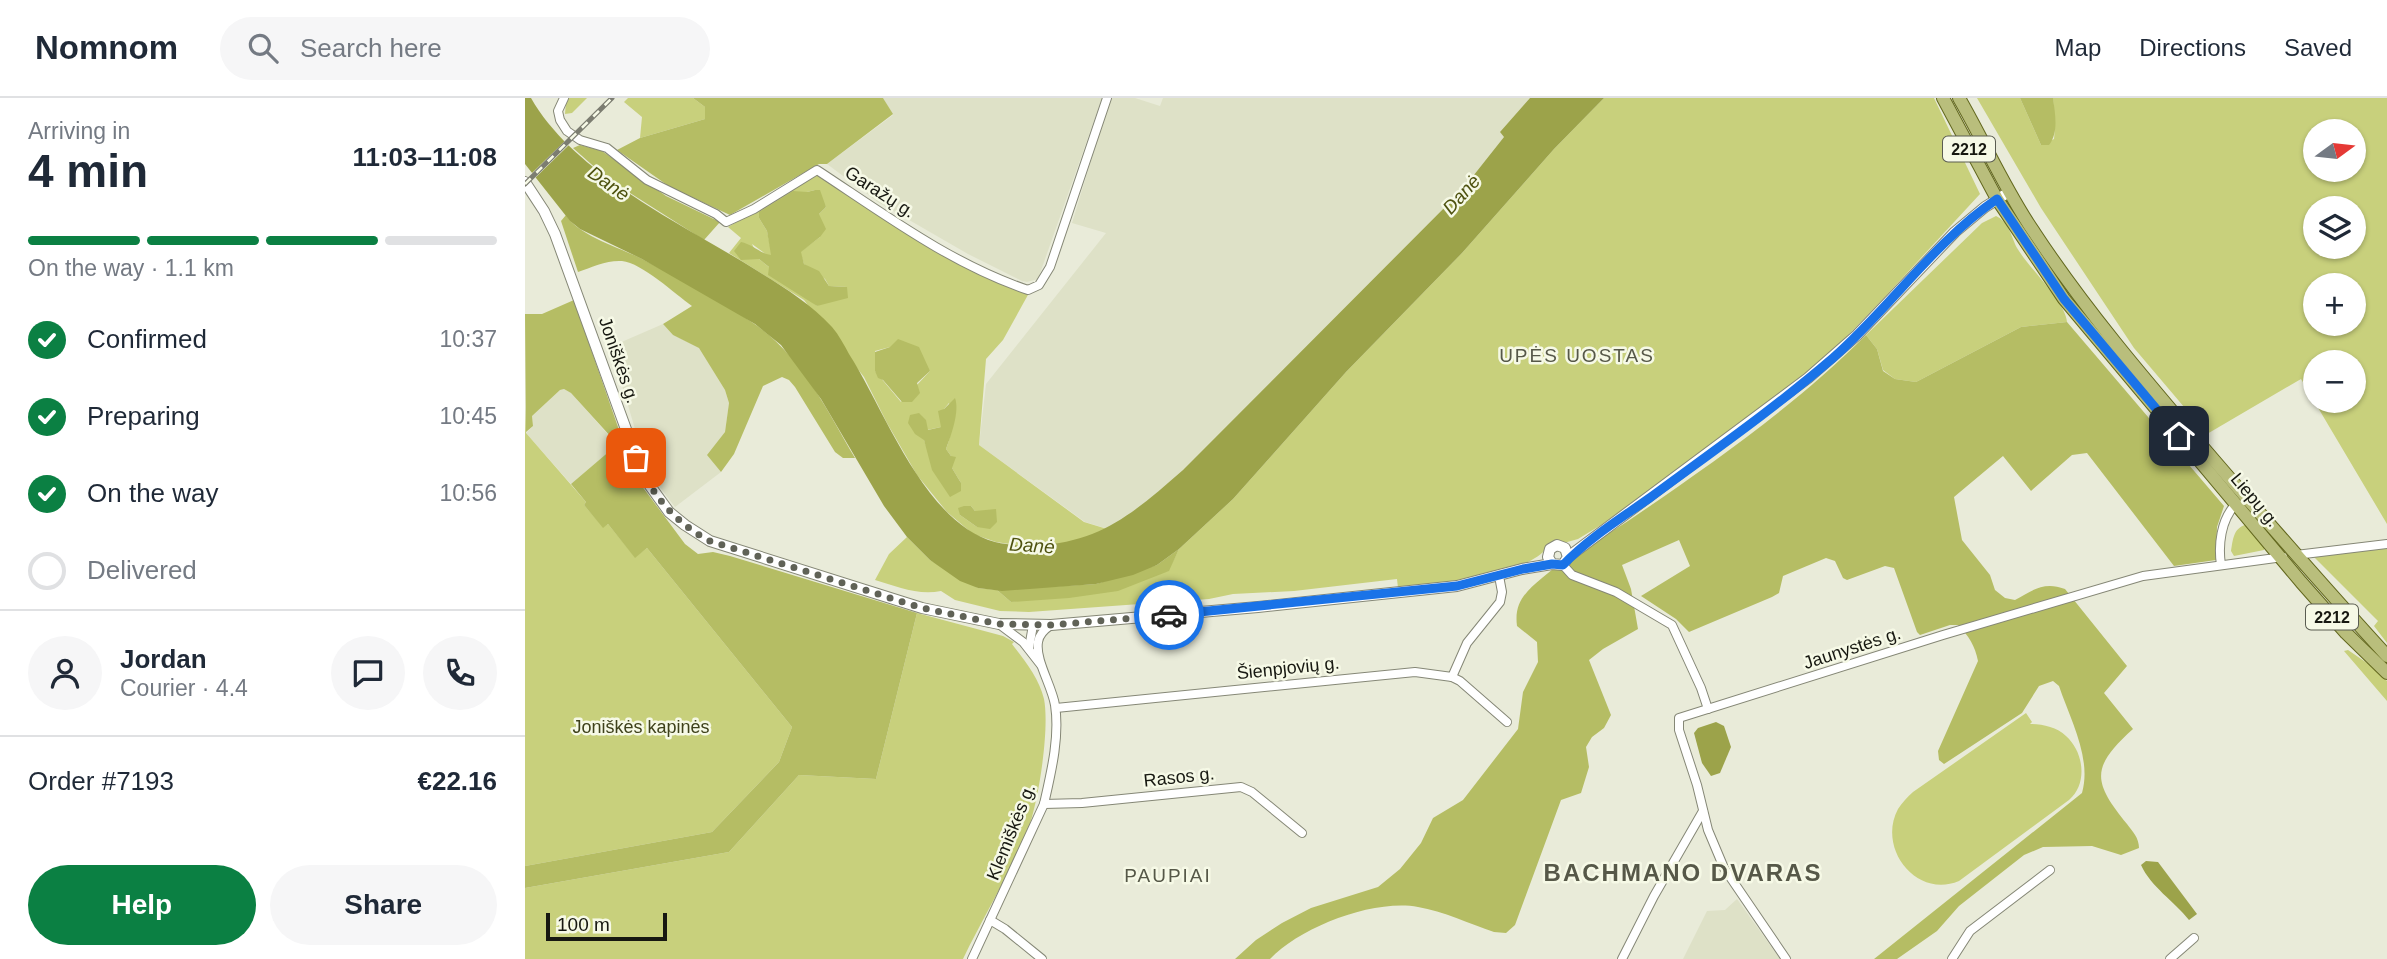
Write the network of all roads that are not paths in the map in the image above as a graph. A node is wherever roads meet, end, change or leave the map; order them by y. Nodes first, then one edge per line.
1 (564, 98) edge
2 (1107, 98) edge
3 (1943, 98) edge
4 (1959, 98) edge
5 (525, 182) edge
6 (2009, 192) junction
7 (1997, 199) junction
8 (2235, 505) junction
9 (2387, 544) edge
10 (2296, 555) junction
11 (1559, 557) junction
12 (2280, 557) junction
13 (2221, 565) junction
14 (1499, 576) junction
15 (999, 624) junction
16 (1033, 625) junction
17 (1051, 625) junction
18 (1038, 640) junction
19 (1029, 648) junction
20 (2387, 656) edge
21 (1044, 671) junction
22 (2387, 673) edge
23 (1452, 677) junction
24 (1056, 708) junction
25 (1708, 709) junction
26 (1507, 722) dead end
27 (1044, 804) junction
28 (1703, 811) junction
29 (1302, 833) dead end
30 (2050, 870) dead end
31 (990, 920) junction
32 (2194, 938) dead end
33 (972, 959) edge
34 (1042, 959) edge
35 (1622, 959) edge
36 (1786, 959) edge
37 (1952, 959) edge
38 (2170, 959) edge

1 - 2 street, Garažų g.
3 - 7 main road, Liepų g. / 2212
4 - 6 main road, Liepų g. / 2212
5 - 15 main road, Joniškės g.
6 - 7 main road, Joniškės g.
6 - 10 main road, Liepų g. / 2212
7 - 8 main road, Liepų g. / 2212
7 - 11 main road, Joniškės g.
8 - 12 main road, Liepų g. / 2212
8 - 13 street
9 - 10 street, Jaunystės g.
10 - 12 street, Jaunystės g.
10 - 20 main road, Liepų g. / 2212
11 - 14 main road, Joniškės g.
11 - 25 street
12 - 13 street, Jaunystės g.
12 - 22 main road, Liepų g. / 2212
13 - 25 street, Jaunystės g.
14 - 17 main road, Joniškės g.
14 - 23 street
15 - 16 main road, Joniškės g.
15 - 19 street, Klemiškės g.
16 - 17 main road, Joniškės g.
16 - 18 street, Klemiškės g.
16 - 19 street
17 - 18 street
18 - 21 street, Klemiškės g.
19 - 21 street, Klemiškės g.
21 - 24 street, Klemiškės g.
23 - 24 street, Šienpjovių g.
23 - 26 street, Šienpjovių g.
24 - 27 street, Klemiškės g.
25 - 28 street, Jaunystės g.
27 - 29 street, Rasos g.
27 - 31 street, Klemiškės g.
28 - 35 street
28 - 36 street, Jaunystės g.
30 - 37 street
31 - 33 street, Klemiškės g.
31 - 34 street
32 - 38 street

